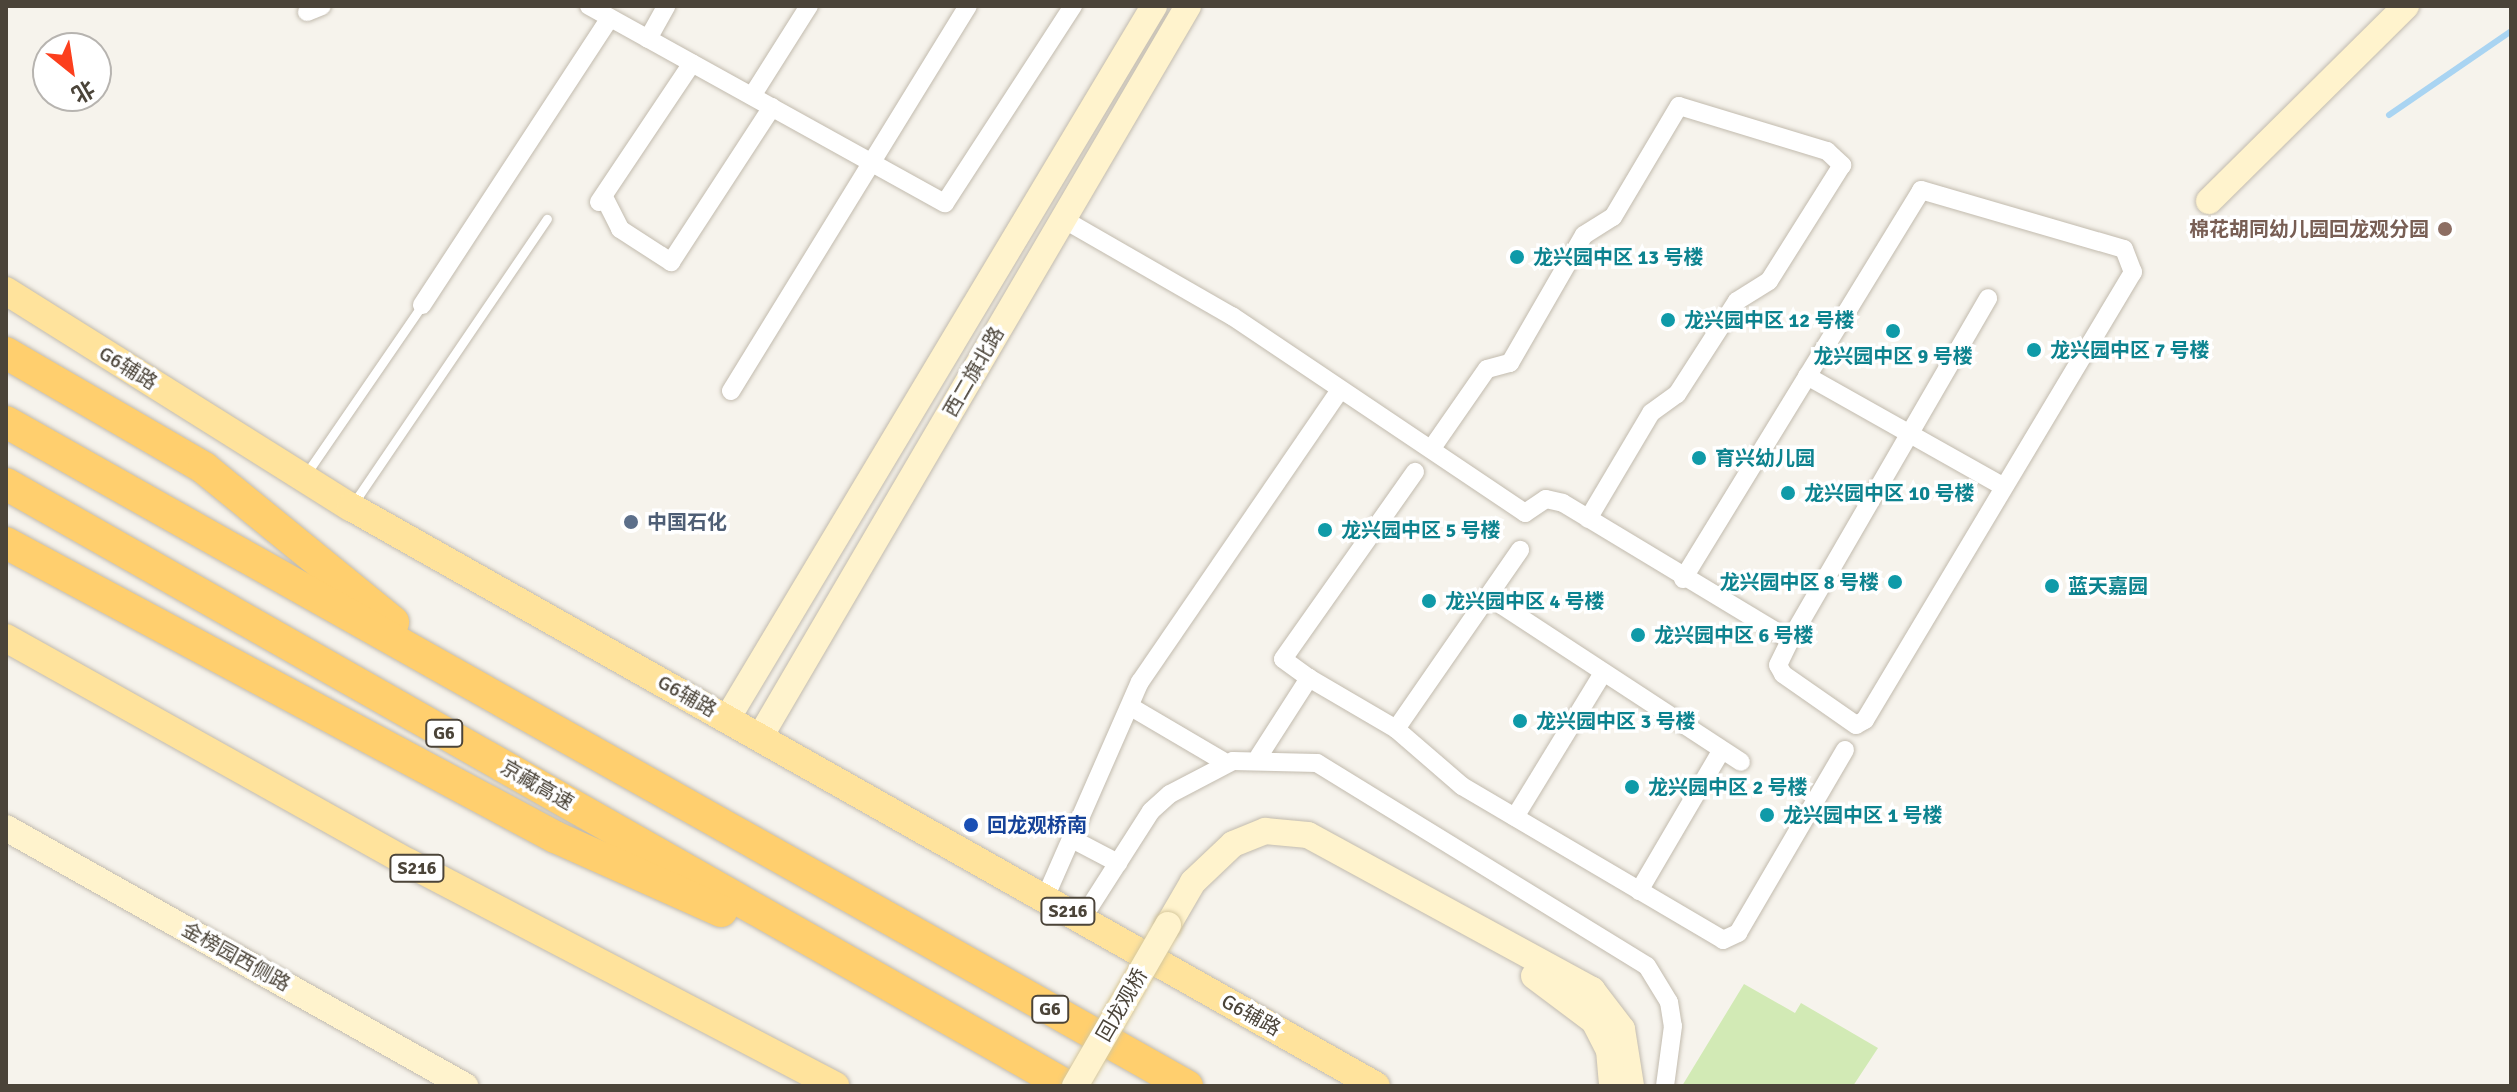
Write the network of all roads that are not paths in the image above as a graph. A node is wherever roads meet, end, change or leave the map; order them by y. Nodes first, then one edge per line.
1 (589, 6) edge
2 (666, 6) edge
3 (809, 6) edge
4 (968, 6) edge
5 (1073, 6) edge
6 (1154, 6) edge
7 (1188, 6) edge
8 (2406, 6) edge
9 (610, 18) junction
10 (648, 39) junction
11 (692, 63) junction
12 (752, 96) junction
13 (772, 107) junction
14 (872, 163) junction
15 (2209, 201) dead end
16 (547, 219) dead end
17 (1063, 219) junction
18 (6, 291) edge
19 (1988, 298) dead end
20 (422, 305) joint
21 (6, 353) edge
22 (1807, 376) junction
23 (731, 391) dead end
24 (1339, 391) junction
25 (6, 422) edge
26 (1910, 433) junction
27 (1432, 448) junction
28 (1415, 472) dead end
29 (304, 477) junction
30 (6, 484) edge
31 (2004, 487) junction
32 (351, 507) junction
33 (1588, 519) junction
34 (6, 543) edge
35 (1520, 550) dead end
36 (1683, 579) junction
37 (1489, 597) junction
38 (6, 638) edge
39 (1790, 640) junction
40 (1603, 673) junction
41 (460, 677) junction
42 (1309, 678) junction
43 (1131, 707) junction
44 (727, 719) junction
45 (1396, 729) junction
46 (760, 737) junction
47 (1845, 750) dead end
48 (1721, 751) junction
49 (1259, 756) junction
50 (1741, 762) dead end
51 (1226, 763) junction
52 (1515, 817) junction
53 (6, 828) edge
54 (1074, 840) junction
55 (1118, 863) junction
56 (1639, 891) junction
57 (1045, 898) junction
58 (1082, 919) junction
59 (1174, 928) junction
60 (883, 982) junction
61 (457, 1084) edge
62 (835, 1086) edge
63 (1067, 1086) edge
64 (1075, 1086) edge
65 (1092, 1086) edge
66 (1187, 1086) edge
67 (1376, 1086) edge
68 (1612, 1086) edge
69 (1631, 1086) edge
70 (1665, 1086) edge

1 - 9 street
2 - 10 street
3 - 12 street
4 - 14 street
5 - 14 street
6 - 44 main road, 西二旗北路
7 - 17 main road, 西二旗北路
8 - 15 main road
9 - 10 street
9 - 20 street
10 - 11 street
11 - 12 street
11 - 13 street
12 - 13 street
13 - 14 street
14 - 23 street
16 - 32 lane
17 - 24 street
17 - 46 main road, 西二旗北路
18 - 29 main road, G6辅路 / S216
19 - 26 street
20 - 29 lane
21 - 41 highway
22 - 26 street
22 - 31 street
22 - 36 street
24 - 27 street
24 - 43 street
25 - 41 highway, G6
26 - 31 street
26 - 39 street
27 - 33 street
27 - 33 street
28 - 42 street
29 - 32 main road, G6辅路 / S216
30 - 60 highway, 京藏高速 / G6
31 - 39 street
32 - 44 main road, G6辅路 / S216
33 - 36 street
34 - 60 highway
35 - 37 street
36 - 39 street
37 - 40 street
37 - 45 street
38 - 62 main road, S216
40 - 48 street
40 - 52 street
41 - 66 highway, G6
42 - 45 street
42 - 49 street
43 - 51 street
43 - 54 street
44 - 46 main road, G6辅路 / S216
45 - 52 street
46 - 57 main road, G6辅路 / S216
47 - 56 street
48 - 50 street
48 - 56 street
49 - 51 street
49 - 70 street
51 - 55 street
52 - 56 street
53 - 61 main road, 金榜园西侧路
54 - 55 street
54 - 57 street
55 - 58 street
57 - 58 main road, G6辅路 / S216
58 - 67 main road, G6辅路 / S216
59 - 64 main road, 回龙观桥, bridge
59 - 65 main road, 回龙观桥
59 - 68 main road
59 - 69 main road
60 - 63 highway, 京藏高速 / G6

